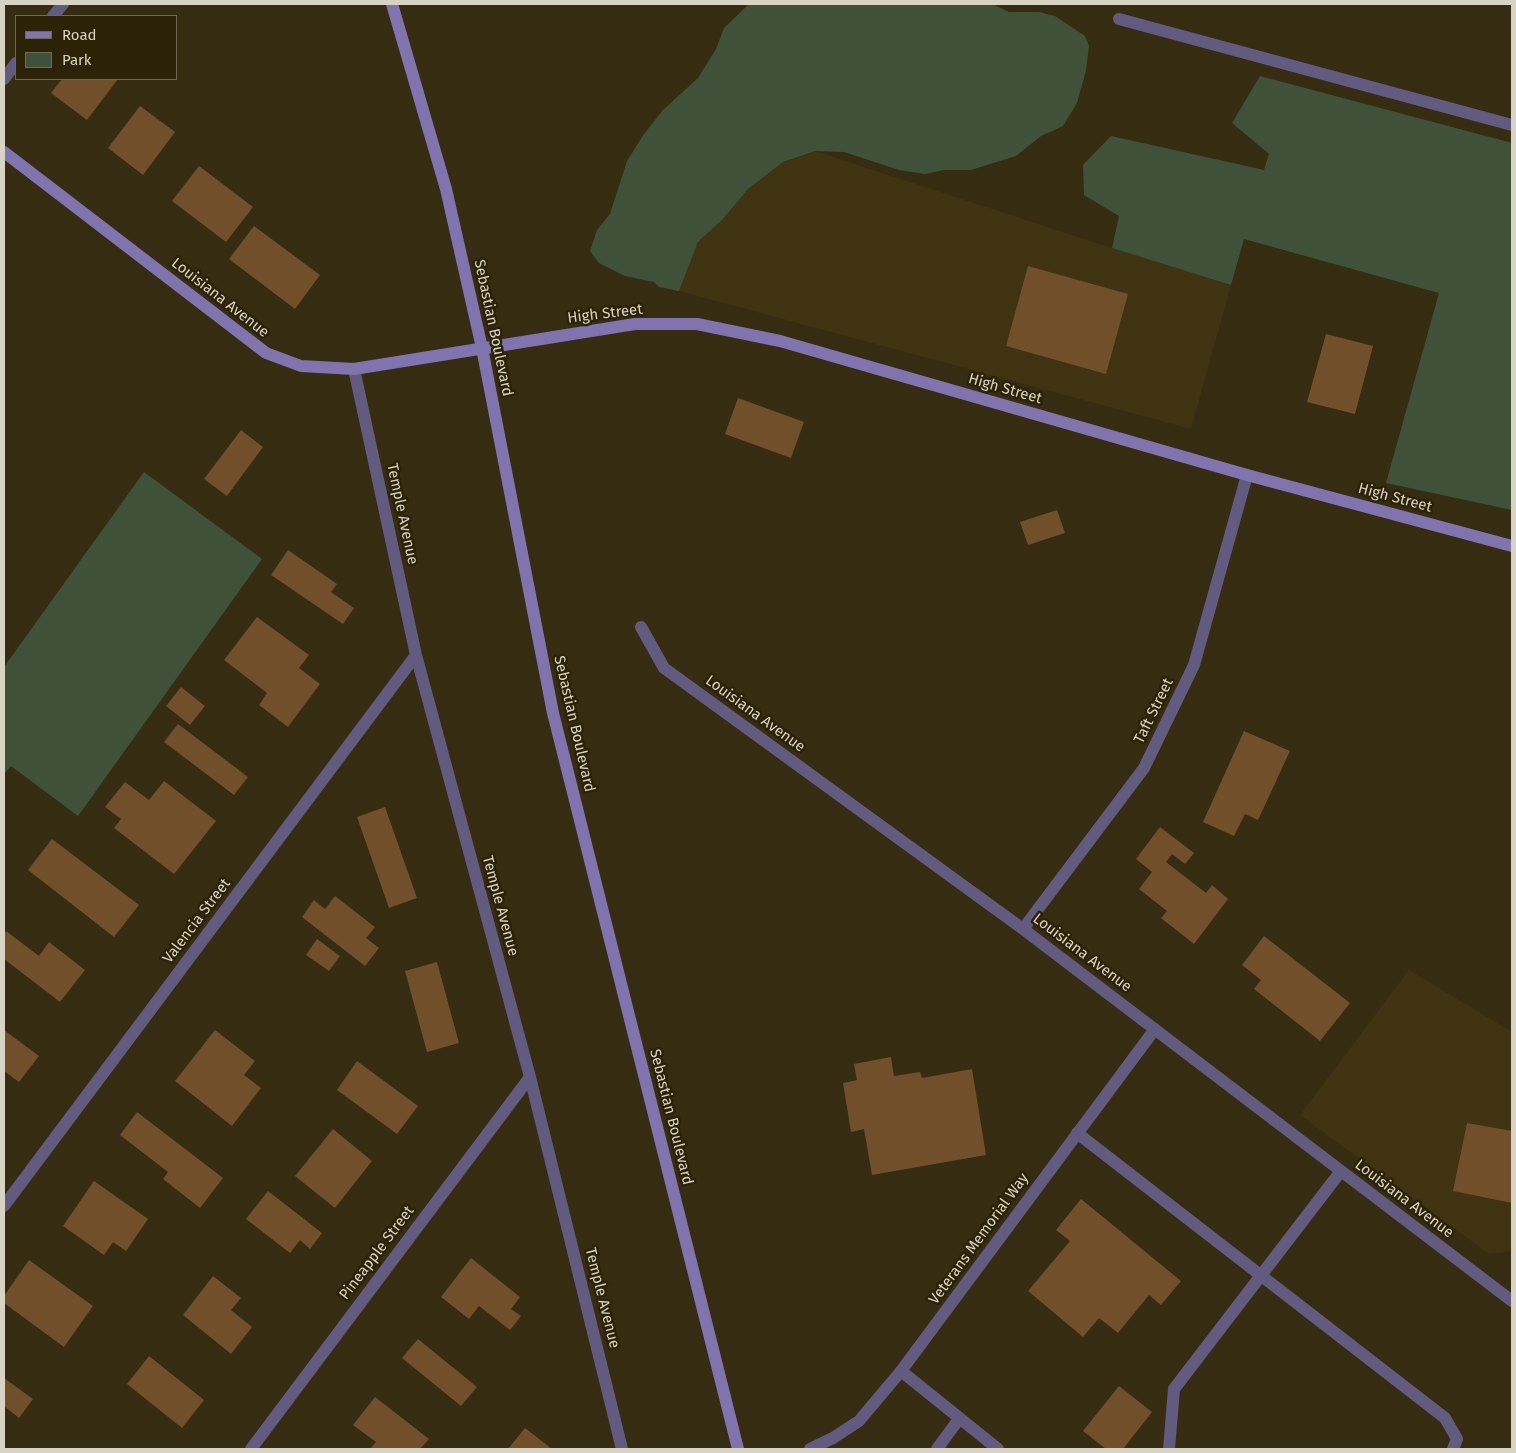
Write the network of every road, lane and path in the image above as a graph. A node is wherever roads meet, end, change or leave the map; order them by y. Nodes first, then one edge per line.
1 (63, 4) edge
2 (392, 4) edge
3 (54, 15) edge
4 (1119, 19) dead end
5 (15, 65) edge
6 (4, 80) edge
7 (1512, 124) edge
8 (4, 152) edge
9 (482, 348) junction
10 (354, 369) junction
11 (1247, 475) junction
12 (1512, 546) edge
13 (641, 627) dead end
14 (416, 655) junction
15 (1023, 929) junction
16 (1156, 1029) junction
17 (530, 1077) junction
18 (1078, 1133) junction
19 (1341, 1171) junction
20 (4, 1206) edge
21 (1262, 1275) junction
22 (1512, 1301) edge
23 (901, 1371) junction
24 (959, 1419) junction
25 (251, 1449) edge
26 (622, 1449) edge
27 (738, 1449) edge
28 (810, 1449) edge
29 (937, 1449) edge
30 (998, 1449) edge
31 (1169, 1449) edge
32 (1453, 1449) edge

1 - 3 street
2 - 9 street, Sebastian Boulevard
4 - 7 street
5 - 6 street
8 - 10 street, Louisiana Avenue
9 - 10 street, Louisiana Avenue
9 - 11 street, High Street
9 - 27 street, Sebastian Boulevard
10 - 14 street, Temple Avenue
11 - 12 street, High Street
11 - 15 street, Taft Street
13 - 15 street, Louisiana Avenue
14 - 17 street, Temple Avenue
14 - 20 street, Valencia Street
15 - 16 street, Louisiana Avenue
16 - 18 street, Veterans Memorial Way
16 - 19 street, Louisiana Avenue
17 - 25 street, Pineapple Street
17 - 26 street, Temple Avenue
18 - 21 street
18 - 23 street, Veterans Memorial Way
19 - 21 street
19 - 22 street, Louisiana Avenue
21 - 31 street
21 - 32 street
23 - 24 street
23 - 28 street, Veterans Memorial Way
24 - 29 street
24 - 30 street

